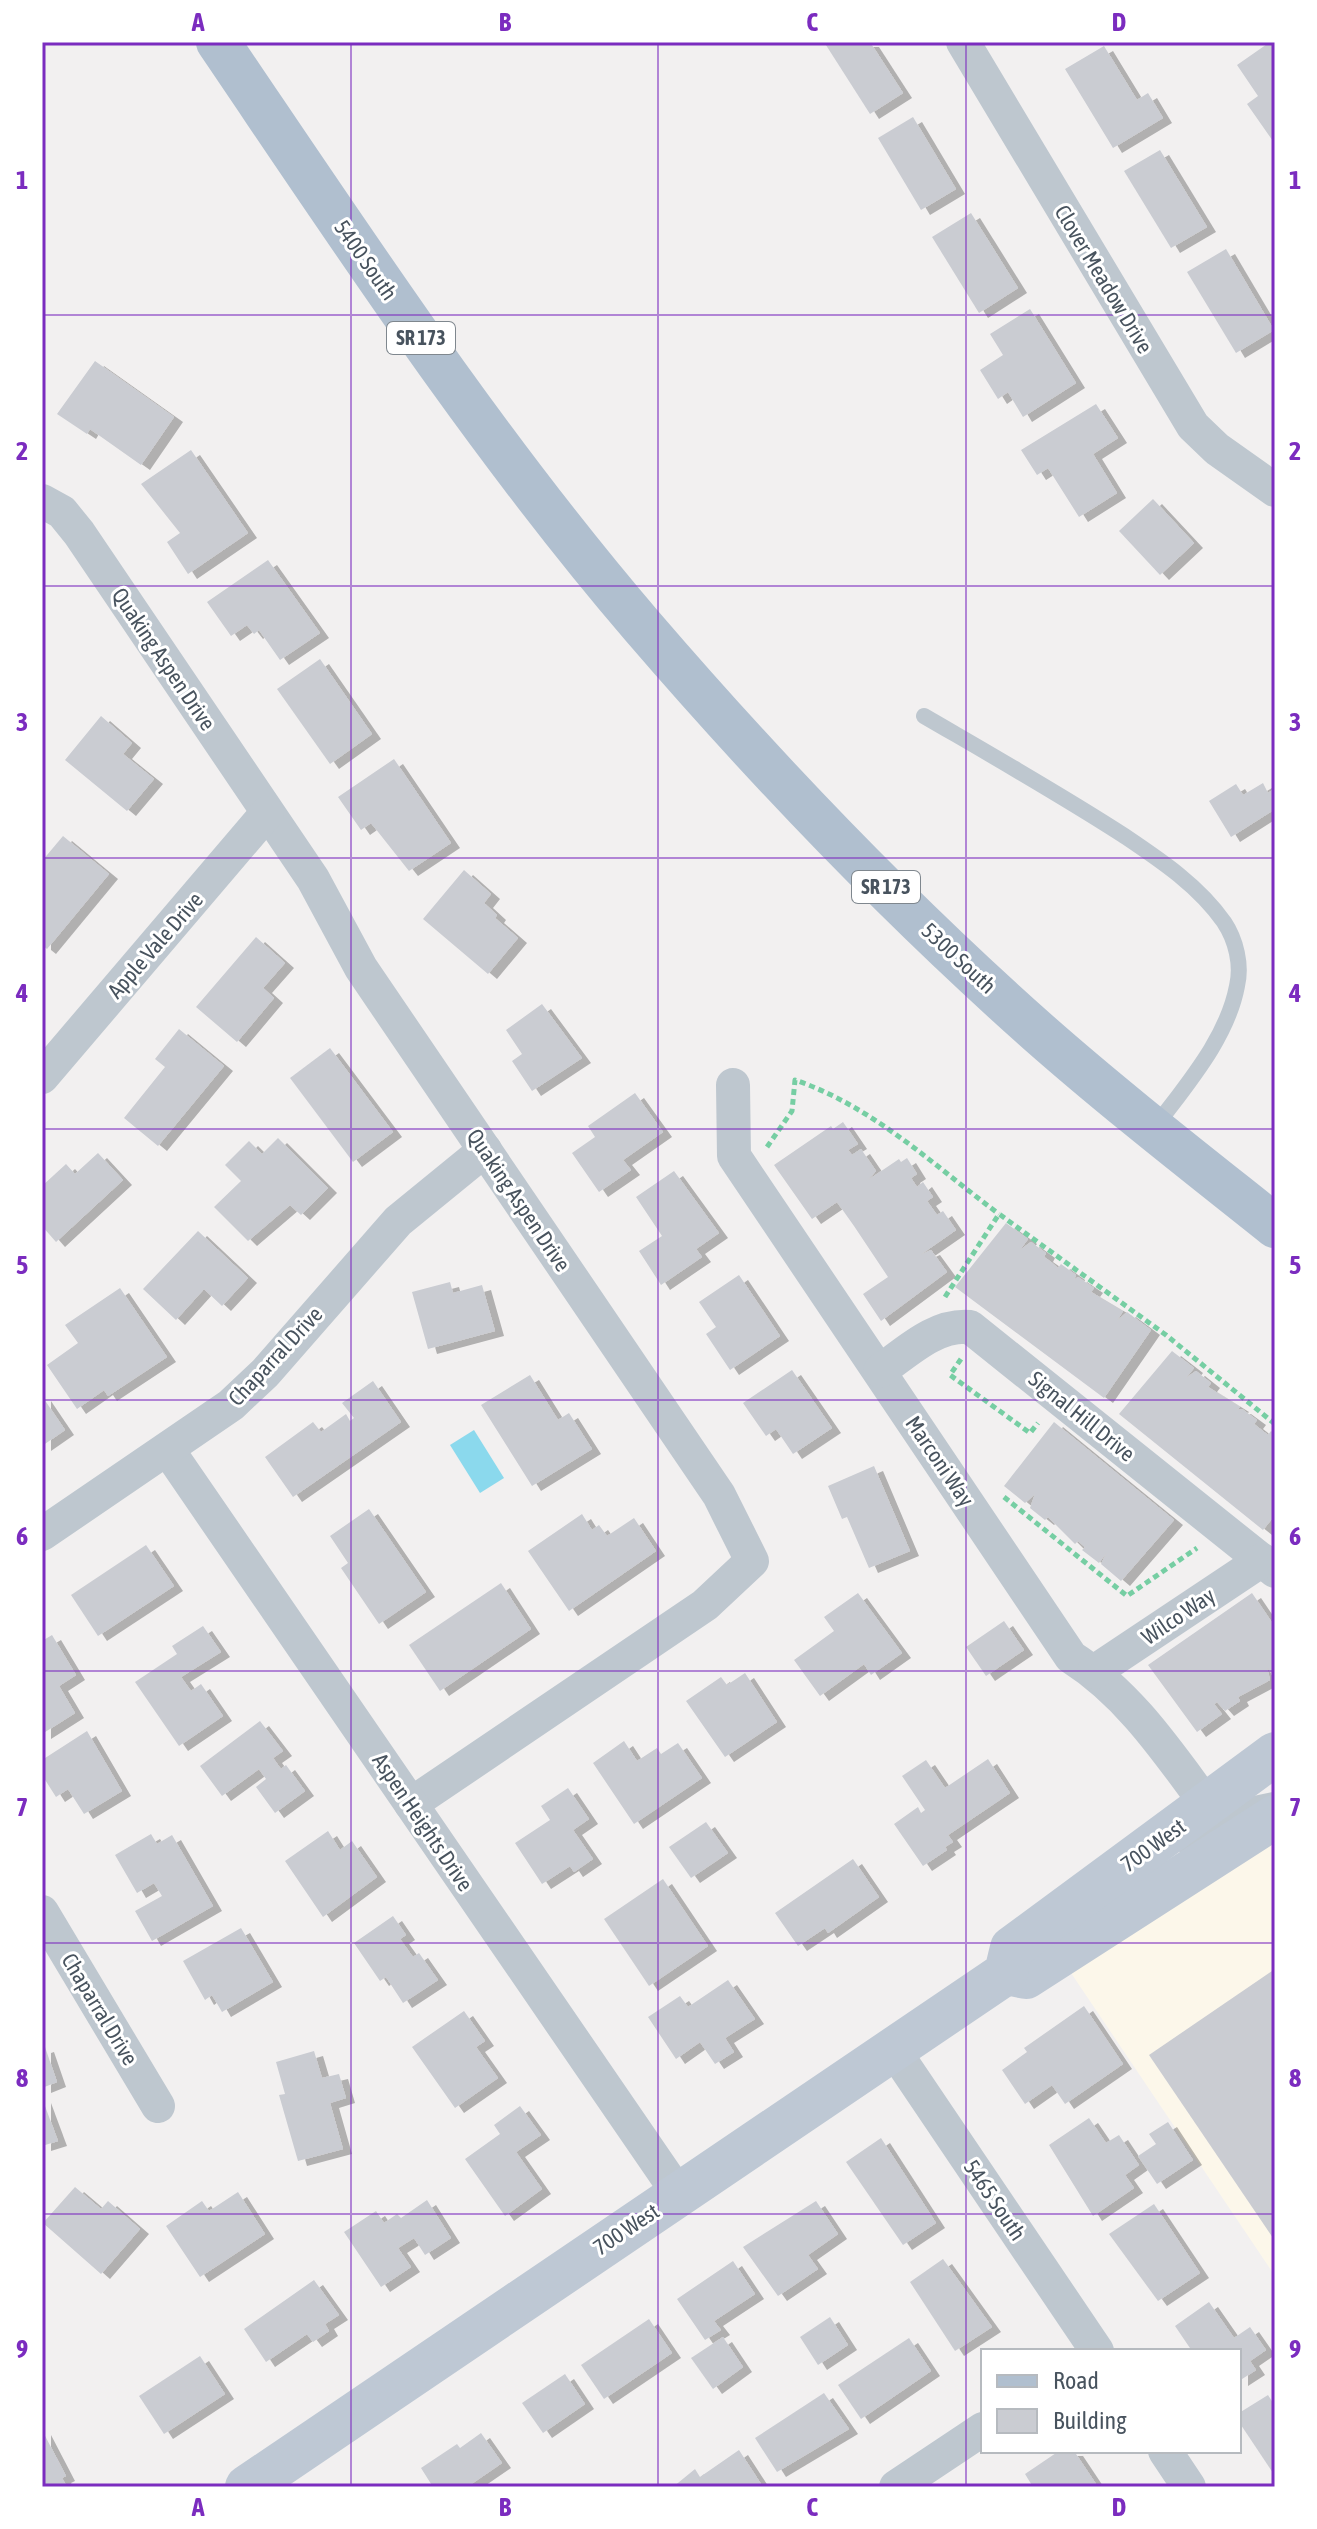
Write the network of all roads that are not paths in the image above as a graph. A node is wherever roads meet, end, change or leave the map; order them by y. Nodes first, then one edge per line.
1 (218, 42) edge
2 (963, 42) edge
3 (1275, 490) edge
4 (42, 501) edge
5 (640, 623) joint
6 (924, 716) dead end
7 (267, 813) junction
8 (42, 1077) edge
9 (733, 1085) dead end
10 (1154, 1129) junction
11 (485, 1150) junction
12 (1275, 1226) edge
13 (880, 1371) junction
14 (168, 1450) junction
15 (42, 1534) edge
16 (1269, 1565) edge
17 (1094, 1672) junction
18 (1275, 1754) edge
19 (1275, 1800) edge
20 (411, 1804) junction
21 (1207, 1805) junction
22 (1275, 1817) edge
23 (1084, 1896) junction
24 (42, 1912) edge
25 (1006, 1973) junction
26 (893, 2049) junction
27 (158, 2106) dead end
28 (678, 2193) junction
29 (1096, 2349) edge
30 (981, 2430) edge
31 (1166, 2453) edge
32 (247, 2487) edge
33 (896, 2487) edge
34 (1189, 2487) edge

1 - 5 main road, 5400 South / SR 173
2 - 3 street, Clover Meadow Drive
4 - 7 street, Quaking Aspen Drive
5 - 10 main road, 5300 South / SR 173
6 - 10 lane
7 - 8 street, Apple Vale Drive
7 - 11 street, Quaking Aspen Drive
9 - 13 street, Marconi Way
10 - 12 main road, 5300 South / SR 173
11 - 14 street, Chaparral Drive
11 - 20 street, Quaking Aspen Drive
13 - 16 street, Signal Hill Drive
13 - 17 street, Marconi Way
14 - 15 street, Chaparral Drive
14 - 20 street, Aspen Heights Drive
16 - 17 street, Wilco Way
17 - 21 street, Marconi Way
18 - 21 main road, 700 West
19 - 23 lane
20 - 28 street, Aspen Heights Drive
21 - 23 main road, 700 West
22 - 25 main road, 700 West
23 - 25 main road, 700 West
24 - 27 street, Chaparral Drive
25 - 26 main road, 700 West
26 - 28 main road, 700 West
26 - 29 street, 5465 South
28 - 32 main road, 700 West
30 - 33 street
31 - 34 street

